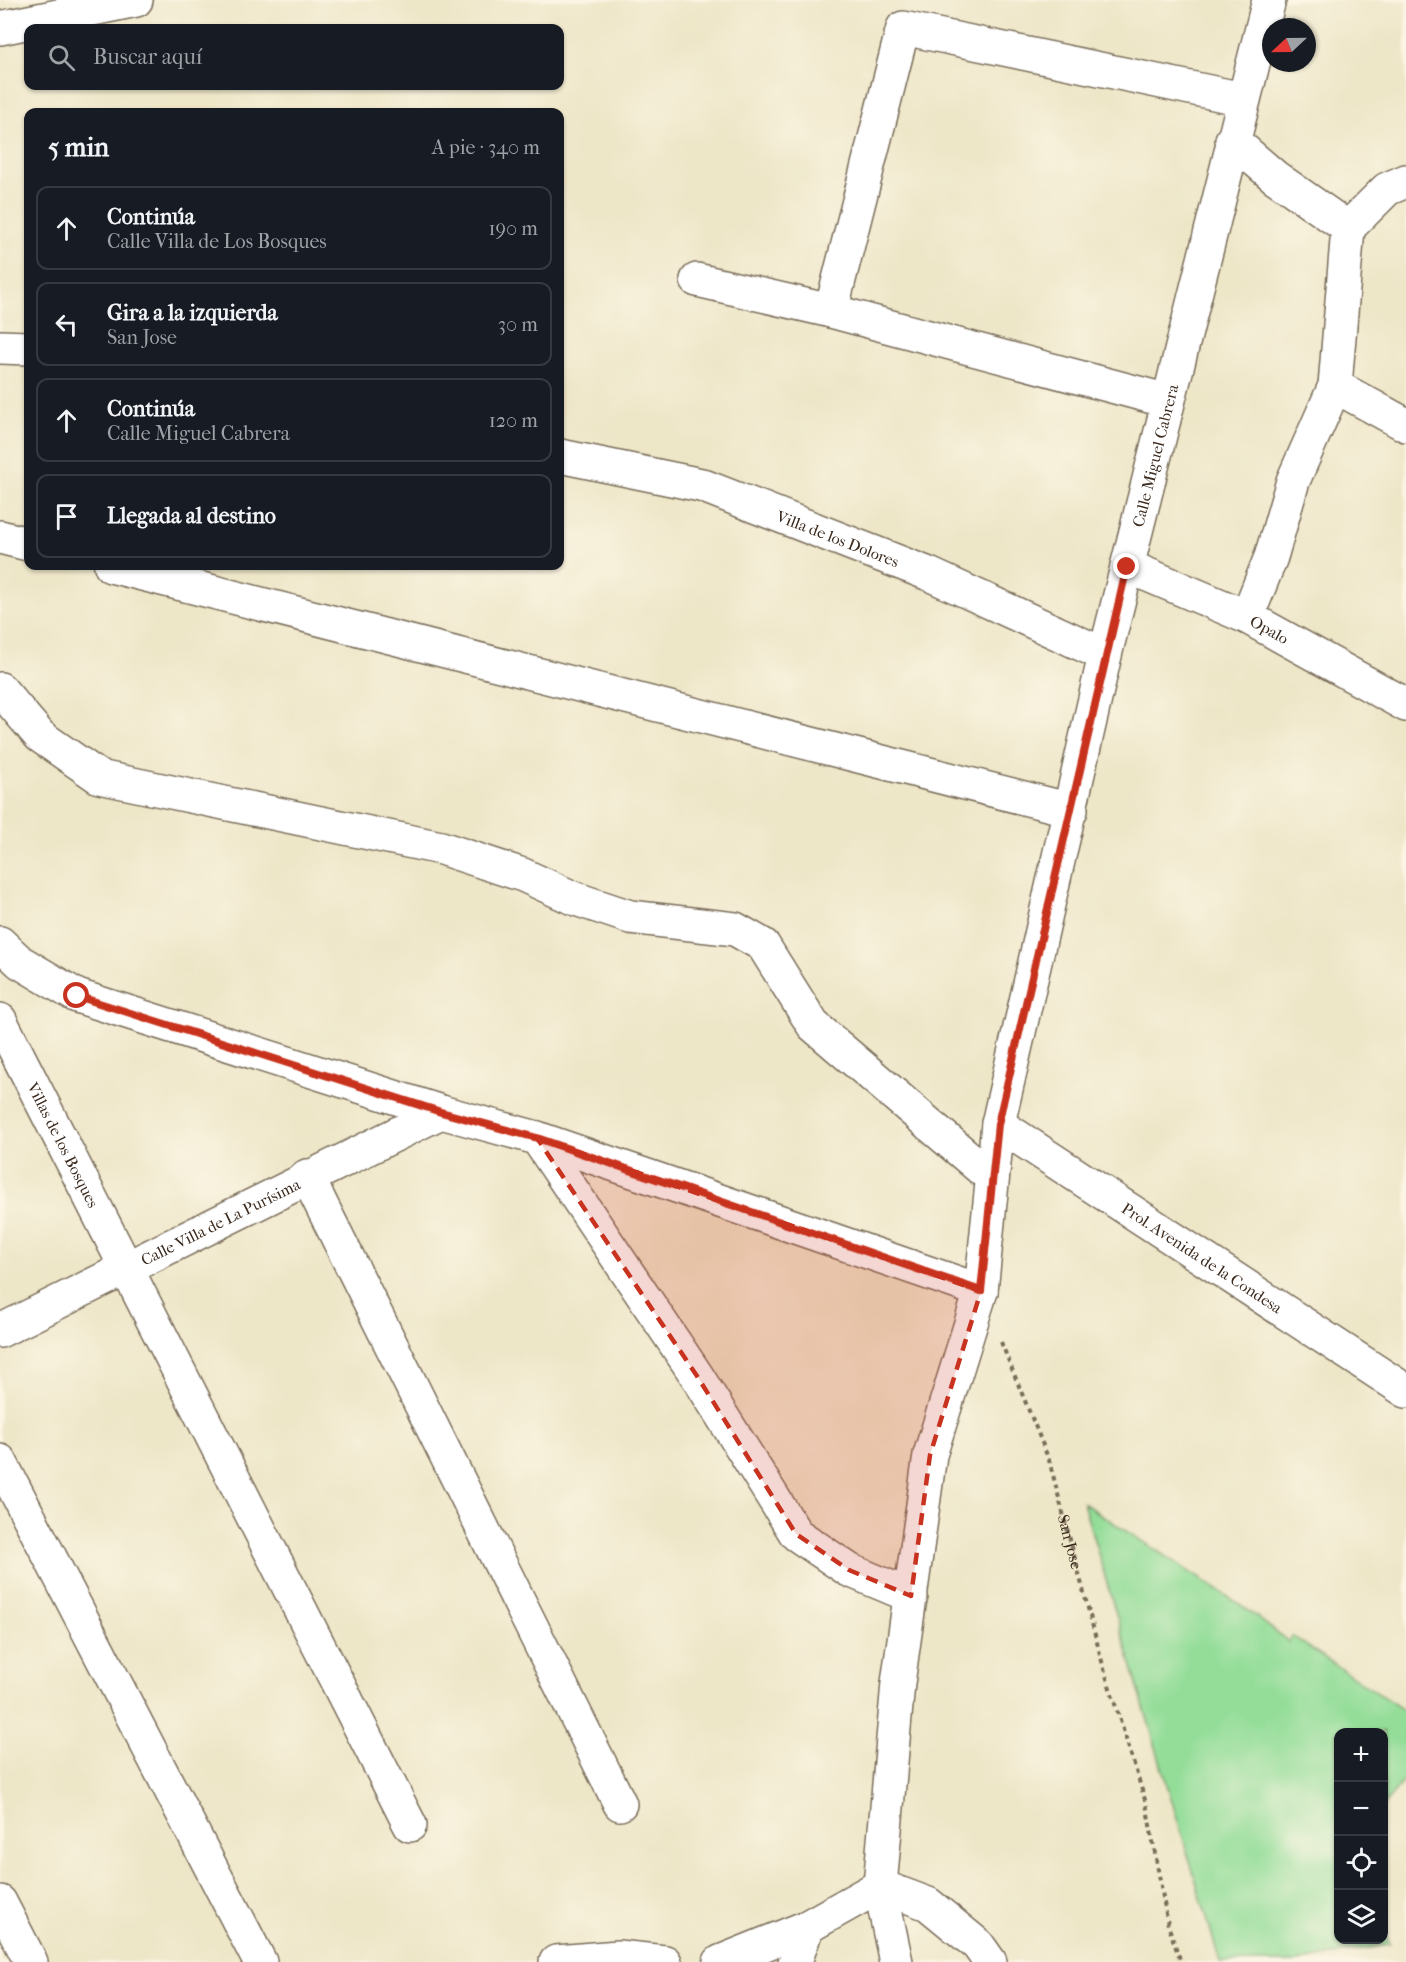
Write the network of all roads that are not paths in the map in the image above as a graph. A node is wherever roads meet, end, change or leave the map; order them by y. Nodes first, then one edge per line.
1 (136, 0) edge
2 (1269, 0) edge
3 (79, 6) edge
4 (0, 28) edge
5 (1243, 99) junction
6 (1232, 140) junction
7 (1406, 181) edge
8 (1348, 228) junction
9 (697, 280) dead end
10 (831, 311) junction
11 (0, 347) edge
12 (24, 348) edge
13 (1335, 386) junction
14 (1168, 401) junction
15 (1406, 425) edge
16 (564, 457) edge
17 (0, 537) edge
18 (24, 543) edge
19 (1127, 567) junction
20 (127, 570) edge
21 (1247, 617) junction
22 (1105, 655) junction
23 (0, 689) edge
24 (1406, 705) edge
25 (1071, 810) junction
26 (0, 943) edge
27 (0, 1020) edge
28 (441, 1112) junction
29 (998, 1124) junction
30 (537, 1138) junction
31 (307, 1176) junction
32 (993, 1178) junction
33 (126, 1267) junction
34 (981, 1291) junction
35 (0, 1331) edge
36 (1404, 1385) edge
37 (0, 1461) edge
38 (911, 1596) junction
39 (620, 1804) dead end
40 (410, 1825) dead end
41 (880, 1886) junction
42 (0, 1902) edge
43 (807, 1927) junction
44 (31, 1962) edge
45 (260, 1962) edge
46 (556, 1962) edge
47 (664, 1962) edge
48 (720, 1962) edge
49 (795, 1962) edge
50 (896, 1962) edge
51 (990, 1962) edge

1 - 3 street
2 - 5 street, Calle Miguel Cabrera
3 - 4 street
5 - 6 street, Calle Miguel Cabrera
5 - 10 street
6 - 8 street
6 - 14 street, Calle Miguel Cabrera
7 - 8 street
8 - 13 street
9 - 10 street
10 - 14 street
11 - 12 street
13 - 15 street
13 - 21 street
14 - 19 street, Calle Miguel Cabrera
16 - 22 street, Villa de los Dolores
17 - 18 street
19 - 21 street, Opalo
19 - 22 street, Calle Miguel Cabrera
20 - 25 street
21 - 24 street, Opalo
22 - 25 street, Calle Miguel Cabrera
23 - 32 street
25 - 29 street, Calle Miguel Cabrera
26 - 28 street
27 - 33 street, Villas de los Bosques
28 - 30 street
28 - 31 street, Calle Villa de La Purísima
29 - 32 street
29 - 36 street, Prol. Avenida de la Condesa
30 - 34 street
30 - 38 street
31 - 33 street, Calle Villa de La Purísima
31 - 39 street
32 - 34 street
33 - 35 street, Calle Villa de La Purísima
33 - 40 street, Villas de los Bosques
34 - 38 street
37 - 45 street
38 - 41 street
41 - 43 street
41 - 50 street
41 - 51 street
42 - 44 street
43 - 48 street
43 - 49 street
46 - 47 street

